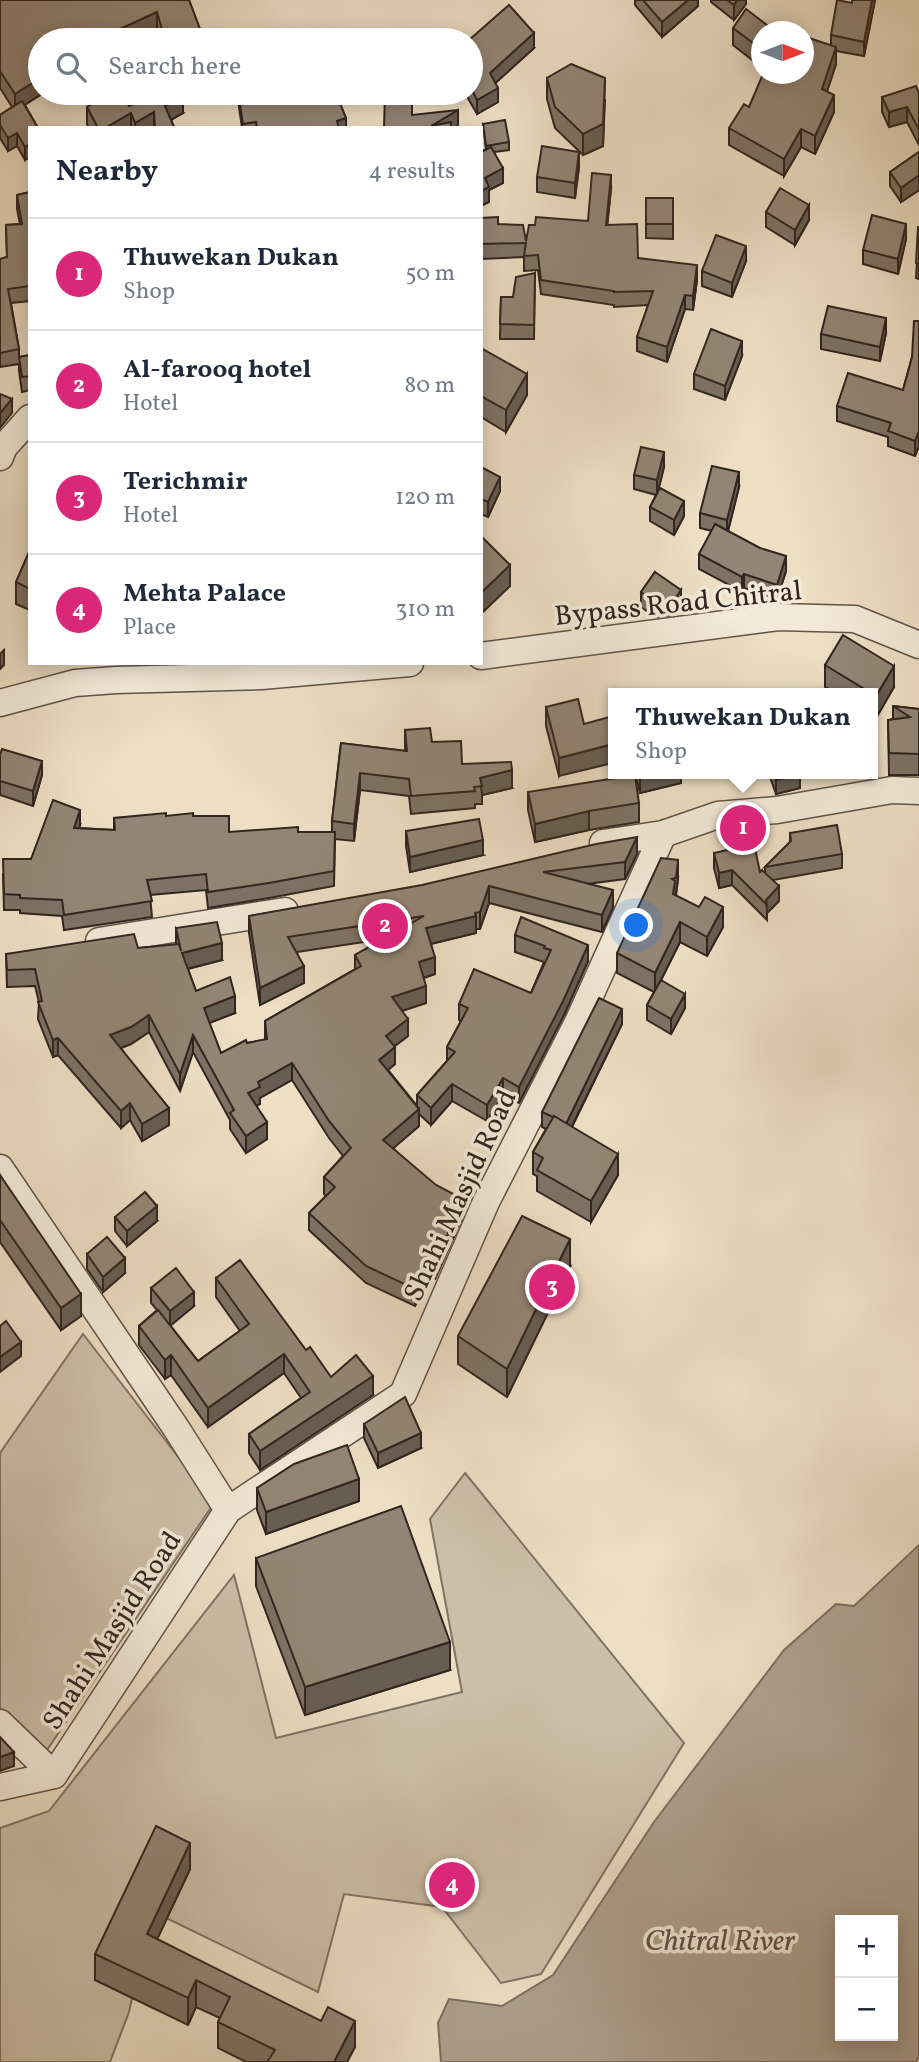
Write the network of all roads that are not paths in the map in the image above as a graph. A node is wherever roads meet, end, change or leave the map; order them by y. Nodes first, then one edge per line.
1 (28, 420) edge
2 (0, 457) edge
3 (919, 645) edge
4 (483, 656) edge
5 (387, 665) edge
6 (0, 703) edge
7 (919, 791) edge
8 (663, 834) junction
9 (579, 848) edge
10 (312, 906) edge
11 (82, 943) edge
12 (0, 1168) edge
13 (228, 1510) junction
14 (0, 1723) edge
15 (54, 1775) junction
16 (0, 1787) edge

1 - 2 street
3 - 4 street, Bypass Road Chitral
5 - 6 street
7 - 8 street
8 - 9 street
8 - 13 street, Shahi Masjid Road
10 - 11 street
12 - 13 street
13 - 15 street, Shahi Masjid Road
14 - 15 street
15 - 16 street, Shahi Masjid Road

